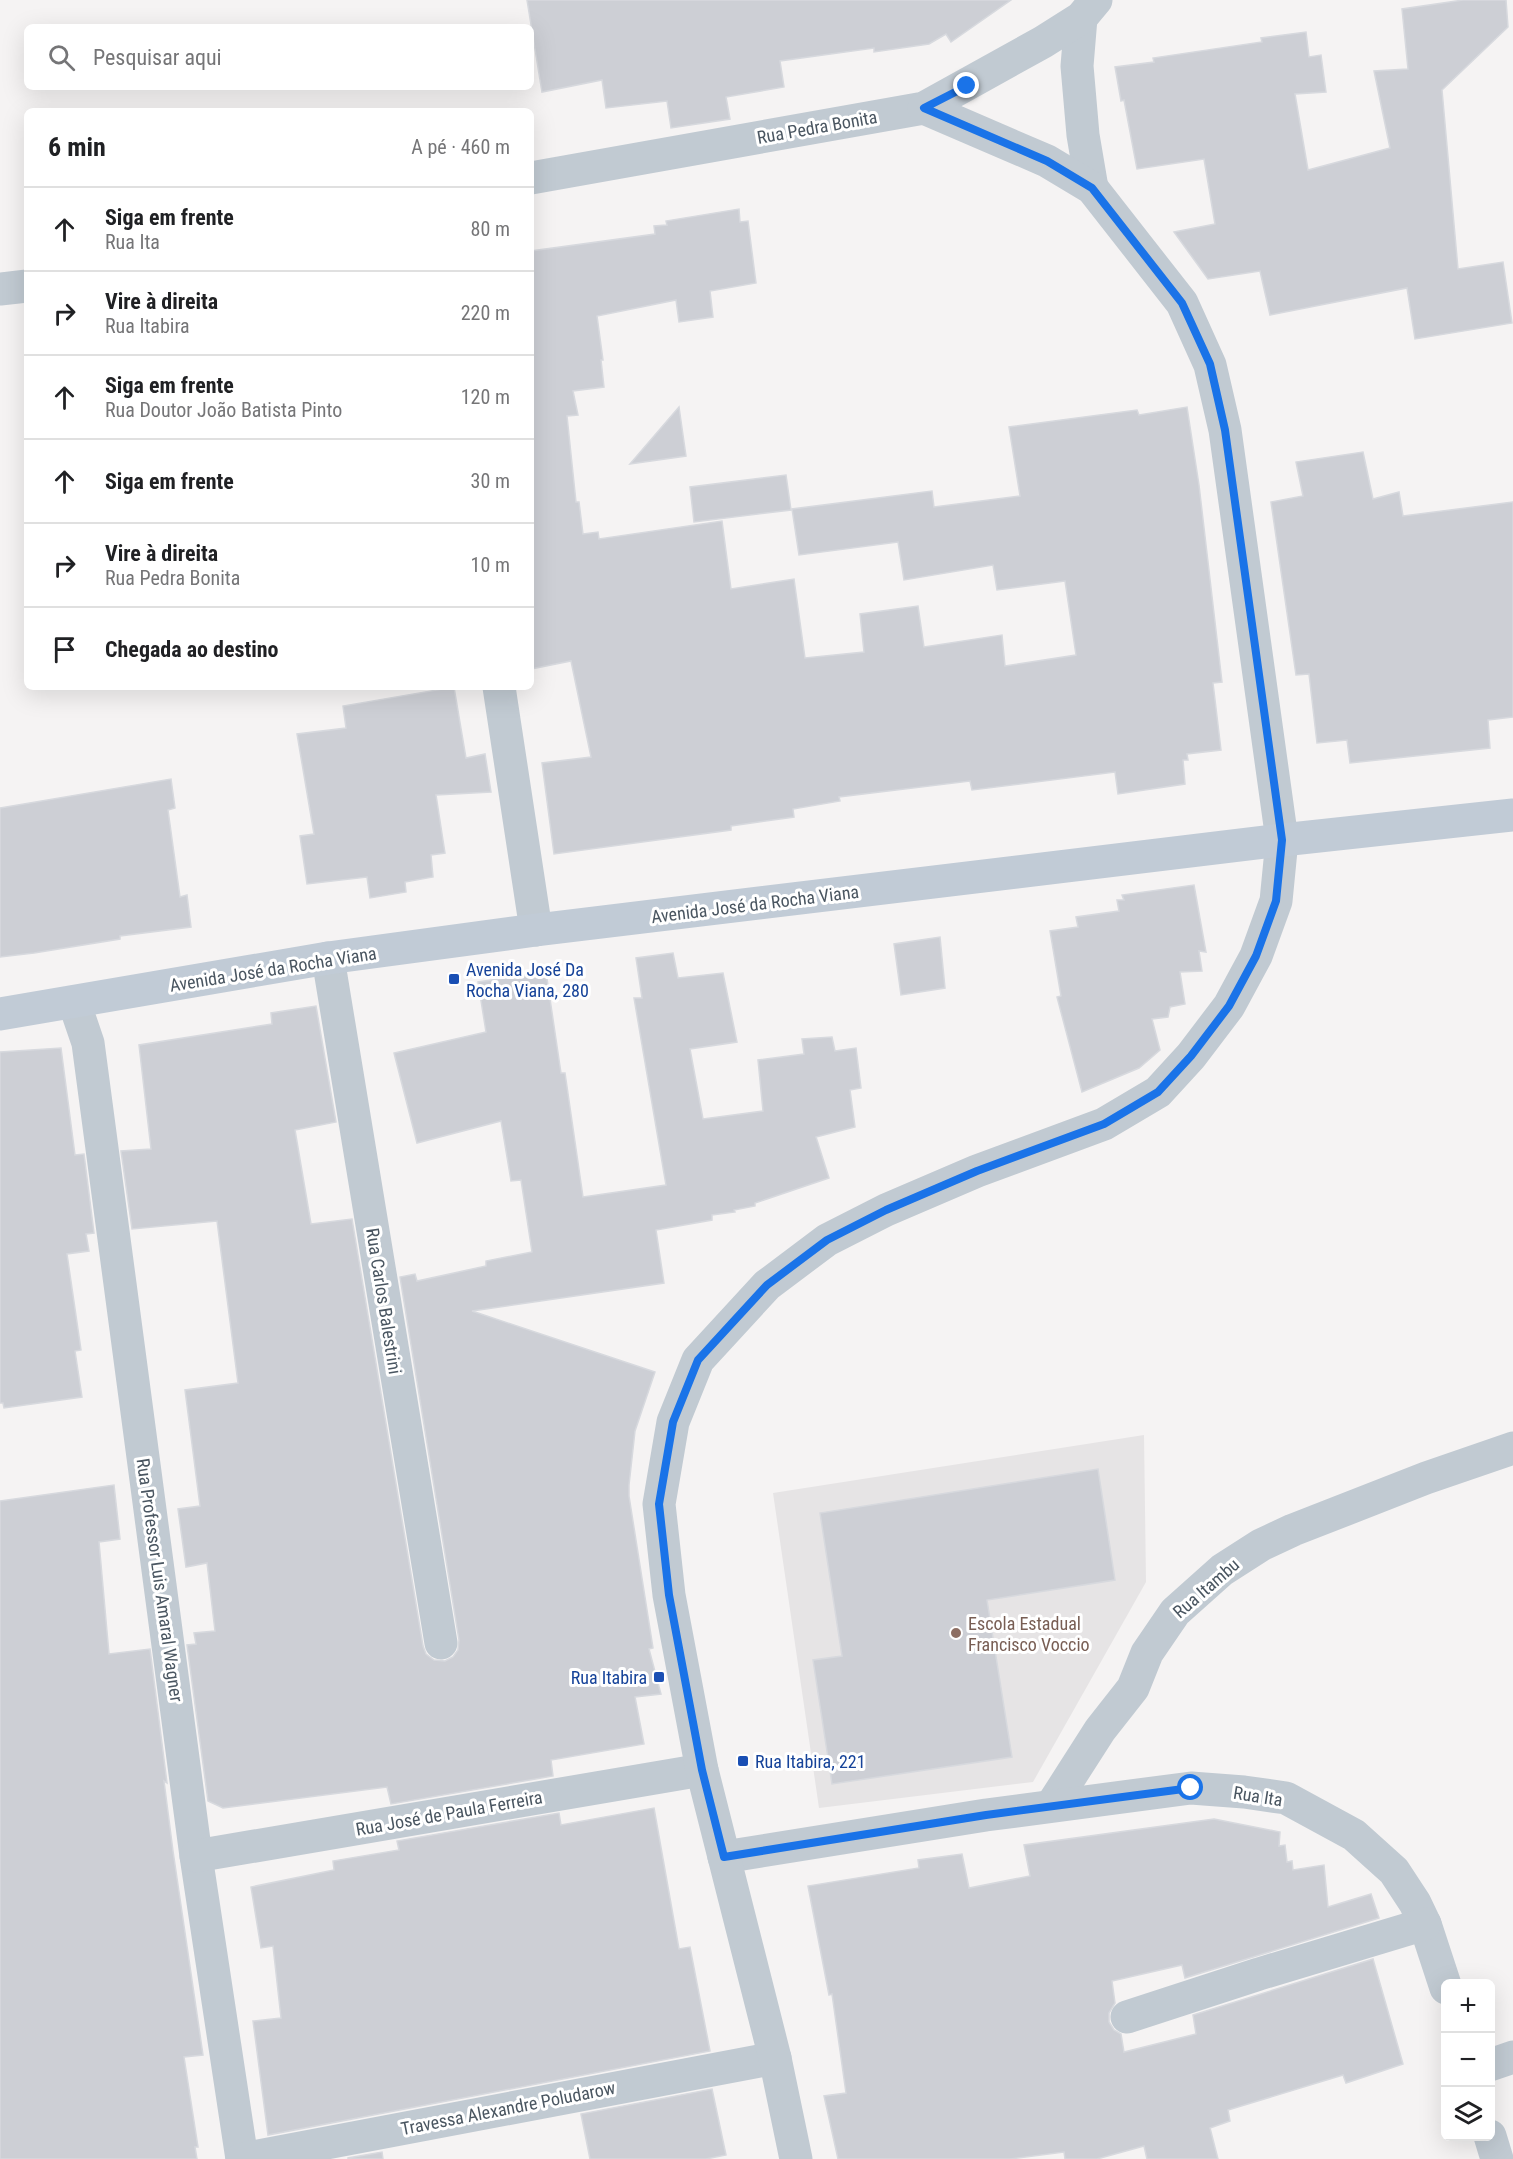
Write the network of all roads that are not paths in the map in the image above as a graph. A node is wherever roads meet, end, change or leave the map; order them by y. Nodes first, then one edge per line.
1 (1088, 9) edge
2 (924, 108) junction
3 (534, 177) edge
4 (1092, 188) junction
5 (24, 286) edge
6 (0, 290) edge
7 (499, 690) edge
8 (1513, 815) edge
9 (1282, 840) junction
10 (536, 930) junction
11 (328, 958) junction
12 (74, 1002) junction
13 (0, 1014) edge
14 (1513, 1448) edge
15 (441, 1643) dead end
16 (702, 1770) junction
17 (1052, 1805) junction
18 (196, 1856) junction
19 (724, 1857) junction
20 (1425, 1924) junction
21 (1443, 1979) edge
22 (1127, 2017) dead end
23 (1513, 2057) edge
24 (775, 2058) junction
25 (1495, 2064) edge
26 (1492, 2141) edge
27 (242, 2159) edge
28 (796, 2159) edge
29 (1497, 2159) edge

1 - 2 street, Rua Pedra Bonita
1 - 4 street
2 - 3 street, Rua Pedra Bonita
2 - 4 street
4 - 9 street
5 - 6 street
7 - 10 street
8 - 9 street, Avenida José da Rocha Viana
9 - 10 street, Avenida José da Rocha Viana
9 - 16 street
10 - 11 street, Avenida José da Rocha Viana
11 - 12 street, Avenida José da Rocha Viana
11 - 15 street, Rua Carlos Balestrini
12 - 13 street, Avenida José da Rocha Viana
12 - 18 street, Rua Professor Luis Amaral Wagner
14 - 17 street, Rua Itambu
16 - 18 street, Rua José de Paula Ferreira
16 - 19 street
17 - 19 street, Rua Ita
17 - 20 street, Rua Ita
18 - 27 street, Rua Professor Luis Amaral Wagner
19 - 24 street
20 - 21 street, Rua Ita
20 - 22 street
23 - 25 street
24 - 27 street, Travessa Alexandre Poludarow
24 - 28 street
26 - 29 street

